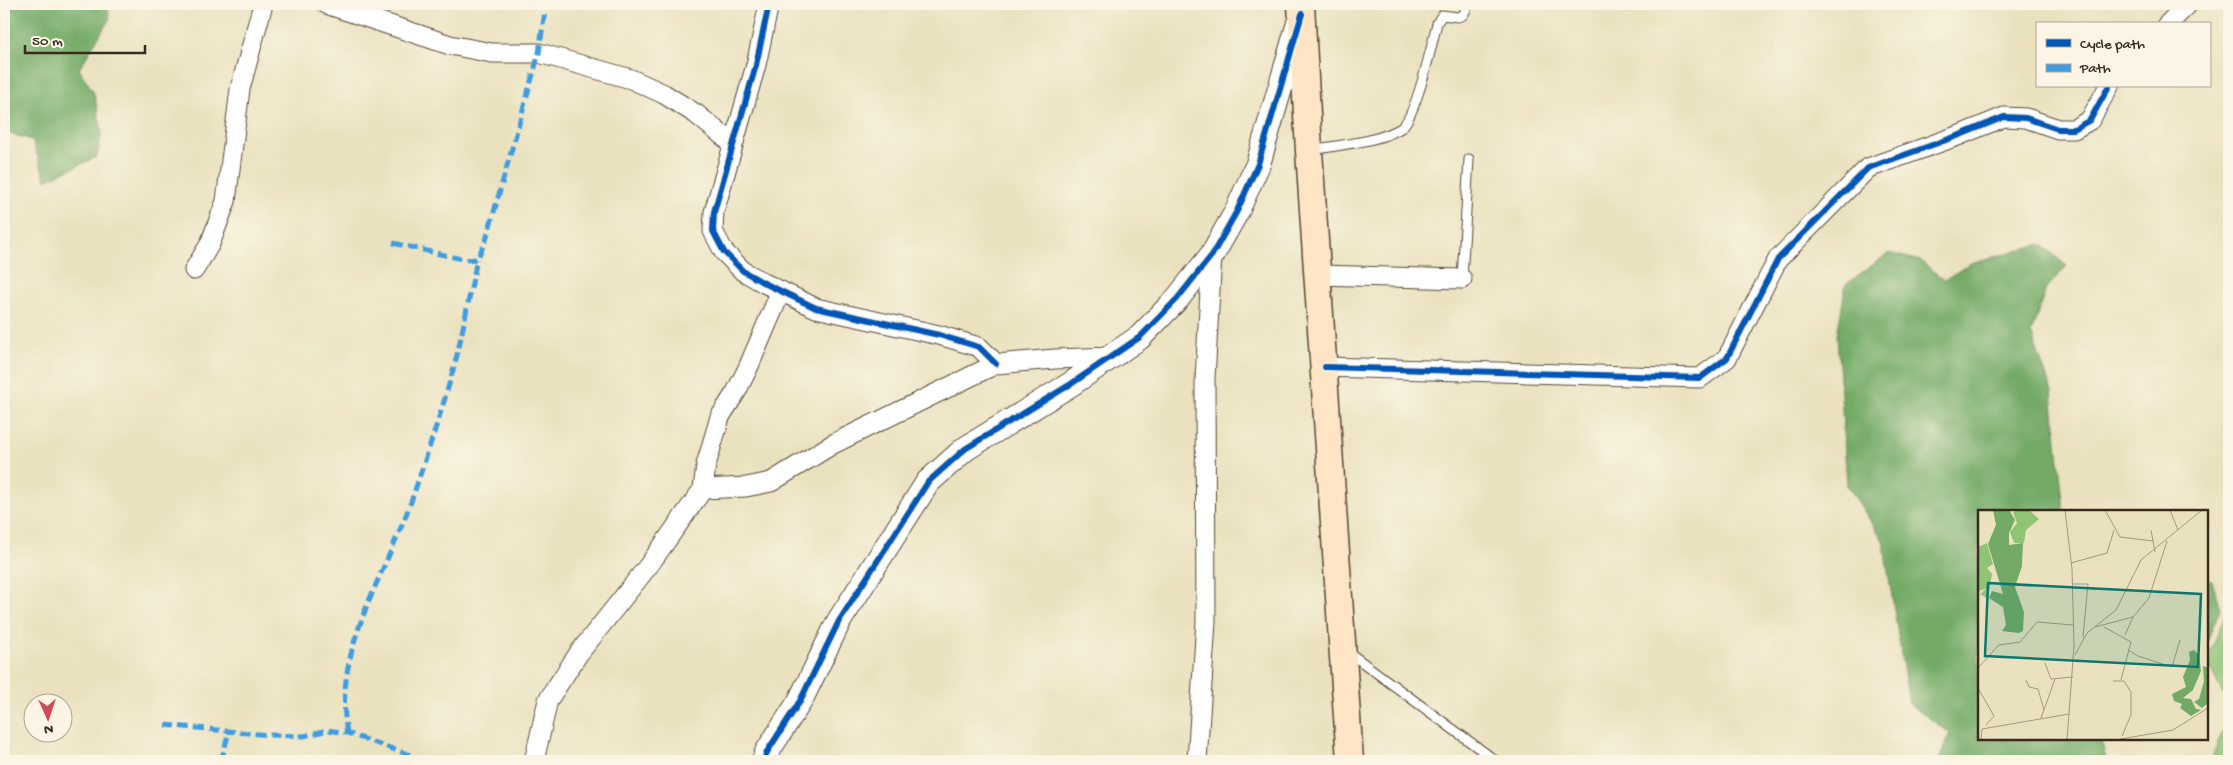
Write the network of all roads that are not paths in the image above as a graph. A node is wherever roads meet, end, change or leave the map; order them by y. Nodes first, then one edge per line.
1 (263, 4) edge
2 (326, 4) edge
3 (769, 4) edge
4 (1469, 4) edge
5 (2188, 4) edge
6 (1302, 9) edge
7 (2170, 22) edge
8 (2108, 88) edge
9 (733, 144) junction
10 (1309, 151) junction
11 (1469, 159) dead end
12 (1212, 255) junction
13 (194, 270) dead end
14 (1318, 275) junction
15 (1462, 279) joint
16 (780, 291) junction
17 (1112, 357) junction
18 (996, 364) junction
19 (1325, 367) junction
20 (703, 489) junction
21 (1341, 647) junction
22 (534, 761) edge
23 (764, 761) edge
24 (1197, 761) edge
25 (1350, 761) edge
26 (1496, 761) edge

1 - 13 street
2 - 9 street
3 - 9 street
4 - 10 lane
5 - 7 street
6 - 10 main road
6 - 12 street
8 - 19 street
9 - 16 street
10 - 14 main road
11 - 15 lane
12 - 17 street
12 - 24 street
14 - 15 street
14 - 19 main road
16 - 18 street
16 - 20 street
17 - 18 street
17 - 23 street
18 - 20 street
19 - 21 main road
20 - 22 street
21 - 25 main road
21 - 26 lane

